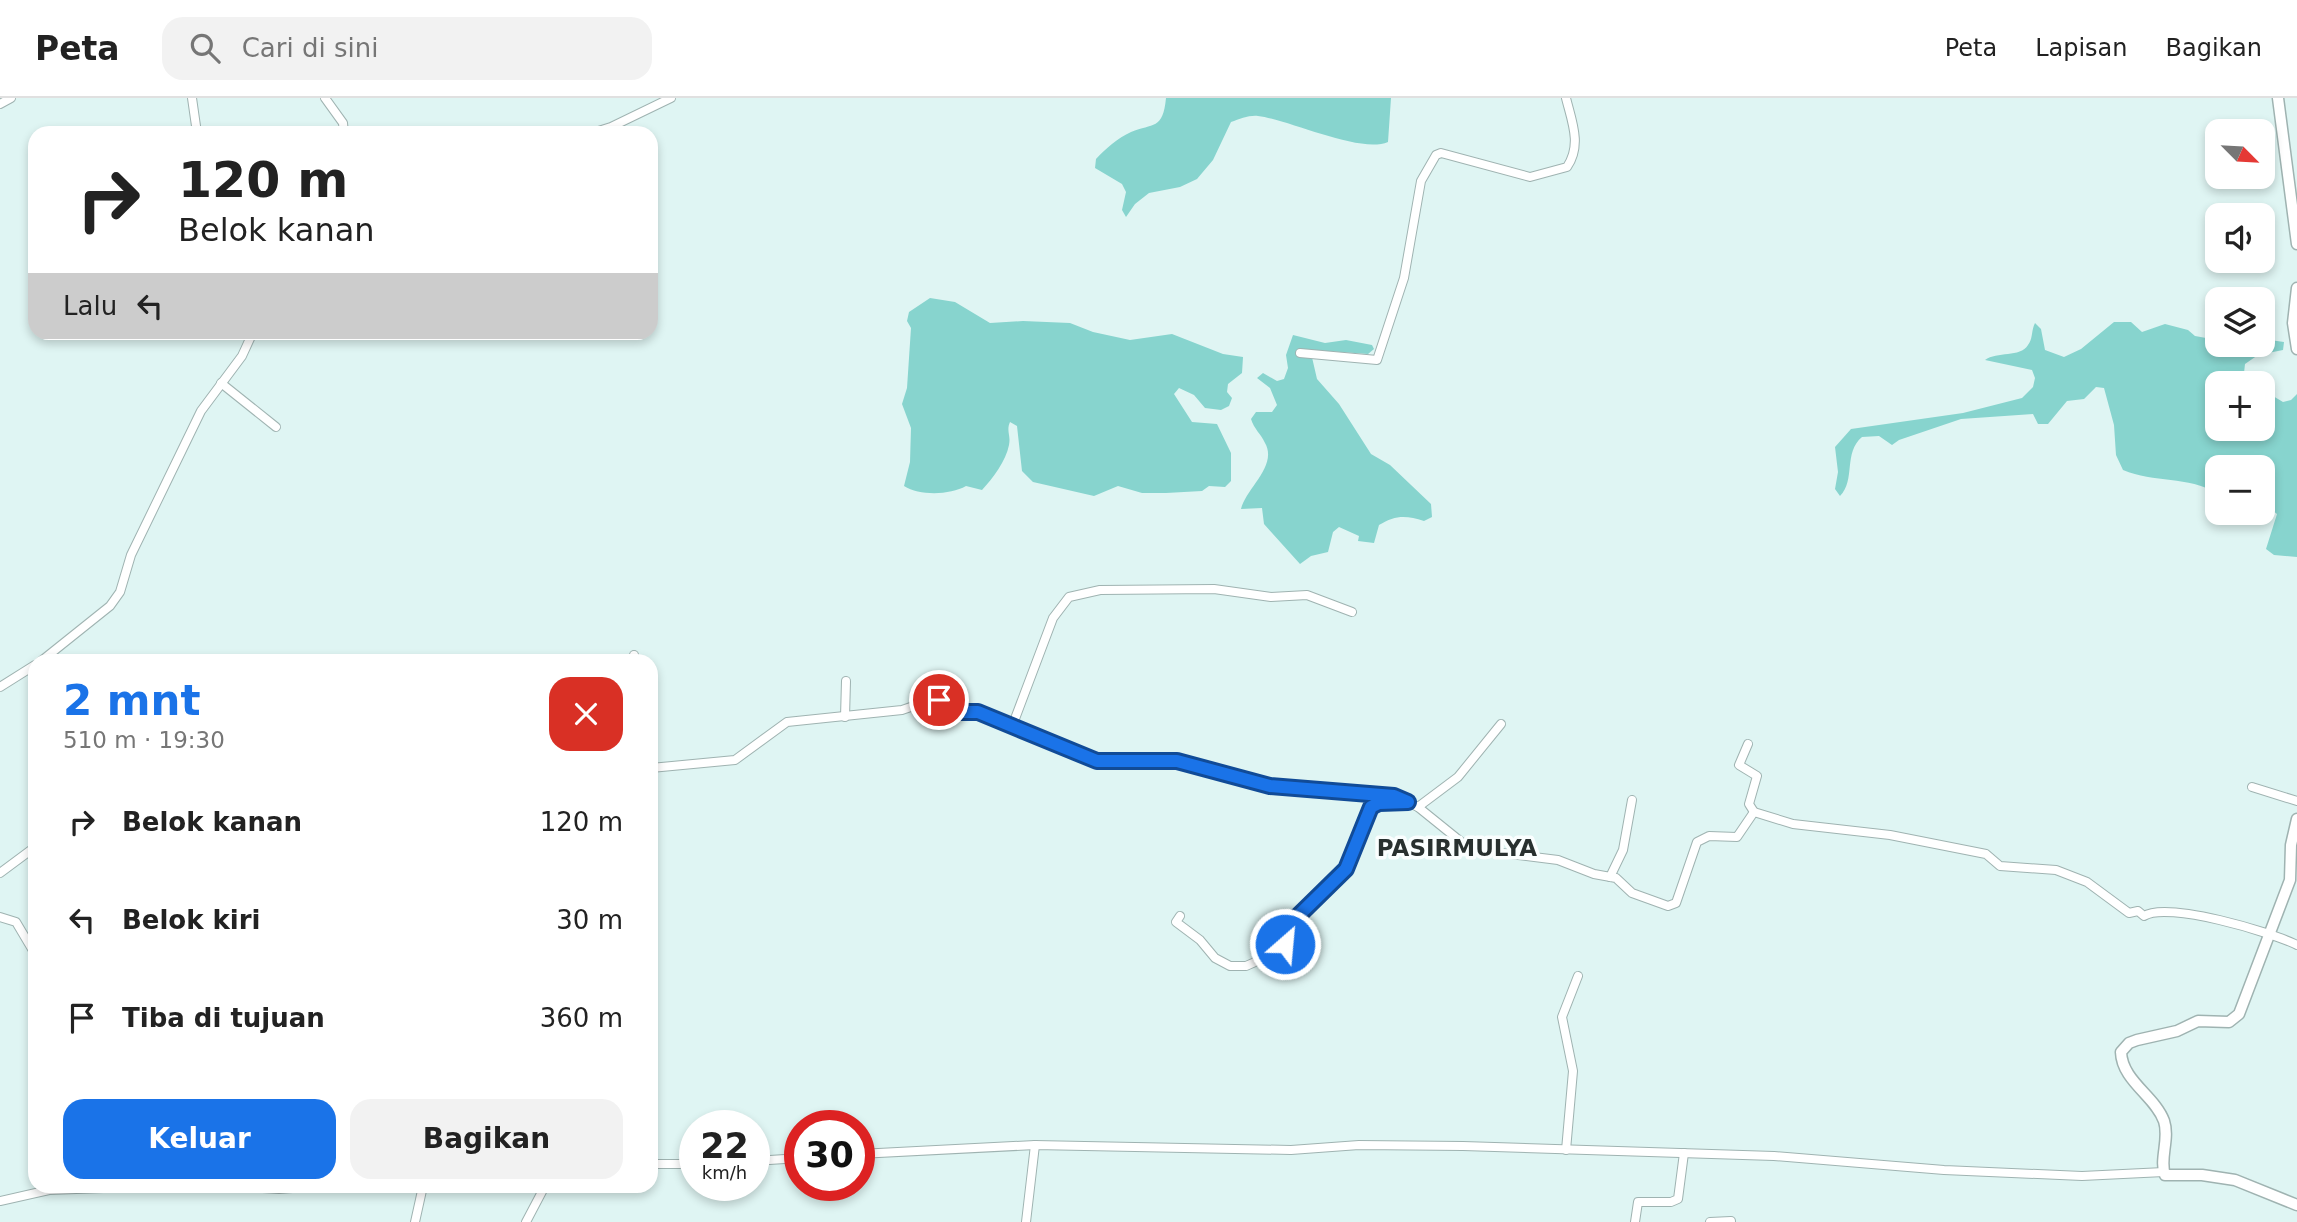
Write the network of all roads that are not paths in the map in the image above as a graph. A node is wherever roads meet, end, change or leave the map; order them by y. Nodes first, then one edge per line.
1 (11, 98) edge
2 (192, 98) edge
3 (325, 98) edge
4 (671, 98) edge
5 (1566, 98) edge
6 (2278, 98) edge
7 (0, 104) edge
8 (196, 126) edge
9 (343, 126) edge
10 (613, 126) edge
11 (2297, 244) edge
12 (2297, 288) edge
13 (249, 340) edge
14 (2297, 349) edge
15 (1300, 353) dead end
16 (221, 383) junction
17 (276, 428) dead end
18 (1352, 612) dead end
19 (50, 654) edge
20 (28, 669) edge
21 (846, 681) dead end
22 (0, 687) edge
23 (845, 717) junction
24 (1013, 724) junction
25 (1501, 724) dead end
26 (1748, 744) dead end
27 (658, 767) edge
28 (2252, 787) dead end
29 (1632, 800) dead end
30 (2297, 801) edge
31 (1408, 802) junction
32 (1418, 807) junction
33 (1754, 812) junction
34 (2297, 820) edge
35 (28, 852) edge
36 (0, 873) edge
37 (1610, 877) junction
38 (1180, 916) dead end
39 (0, 917) edge
40 (2268, 933) junction
41 (28, 942) edge
42 (2297, 945) edge
43 (1578, 976) dead end
44 (1035, 1145) junction
45 (1566, 1150) junction
46 (875, 1153) edge
47 (1684, 1153) junction
48 (658, 1164) edge
49 (679, 1164) edge
50 (2164, 1172) junction
51 (36, 1193) edge
52 (422, 1193) edge
53 (541, 1193) edge
54 (0, 1201) edge
55 (2297, 1205) edge
56 (1731, 1221) edge
57 (415, 1222) edge
58 (526, 1222) edge
59 (1026, 1222) edge
60 (1635, 1222) edge
61 (1710, 1222) edge

1 - 7 street
2 - 8 street
3 - 9 street
4 - 10 street
5 - 15 street
6 - 11 street
12 - 14 street
13 - 16 street
16 - 17 street
16 - 19 street
18 - 24 street
20 - 22 street
21 - 23 street
23 - 24 street
23 - 27 street
24 - 31 street
25 - 32 street
26 - 33 street
28 - 30 street
29 - 37 street
31 - 32 street
31 - 38 street
32 - 37 street
33 - 37 street
33 - 40 street
34 - 40 street
35 - 36 street
39 - 41 street
40 - 42 street
40 - 50 street
43 - 45 street
44 - 45 street
44 - 46 street
44 - 59 street
45 - 47 street
47 - 50 street
47 - 60 street
48 - 49 street
50 - 55 street
51 - 54 street
52 - 57 street
53 - 58 street
56 - 61 street

